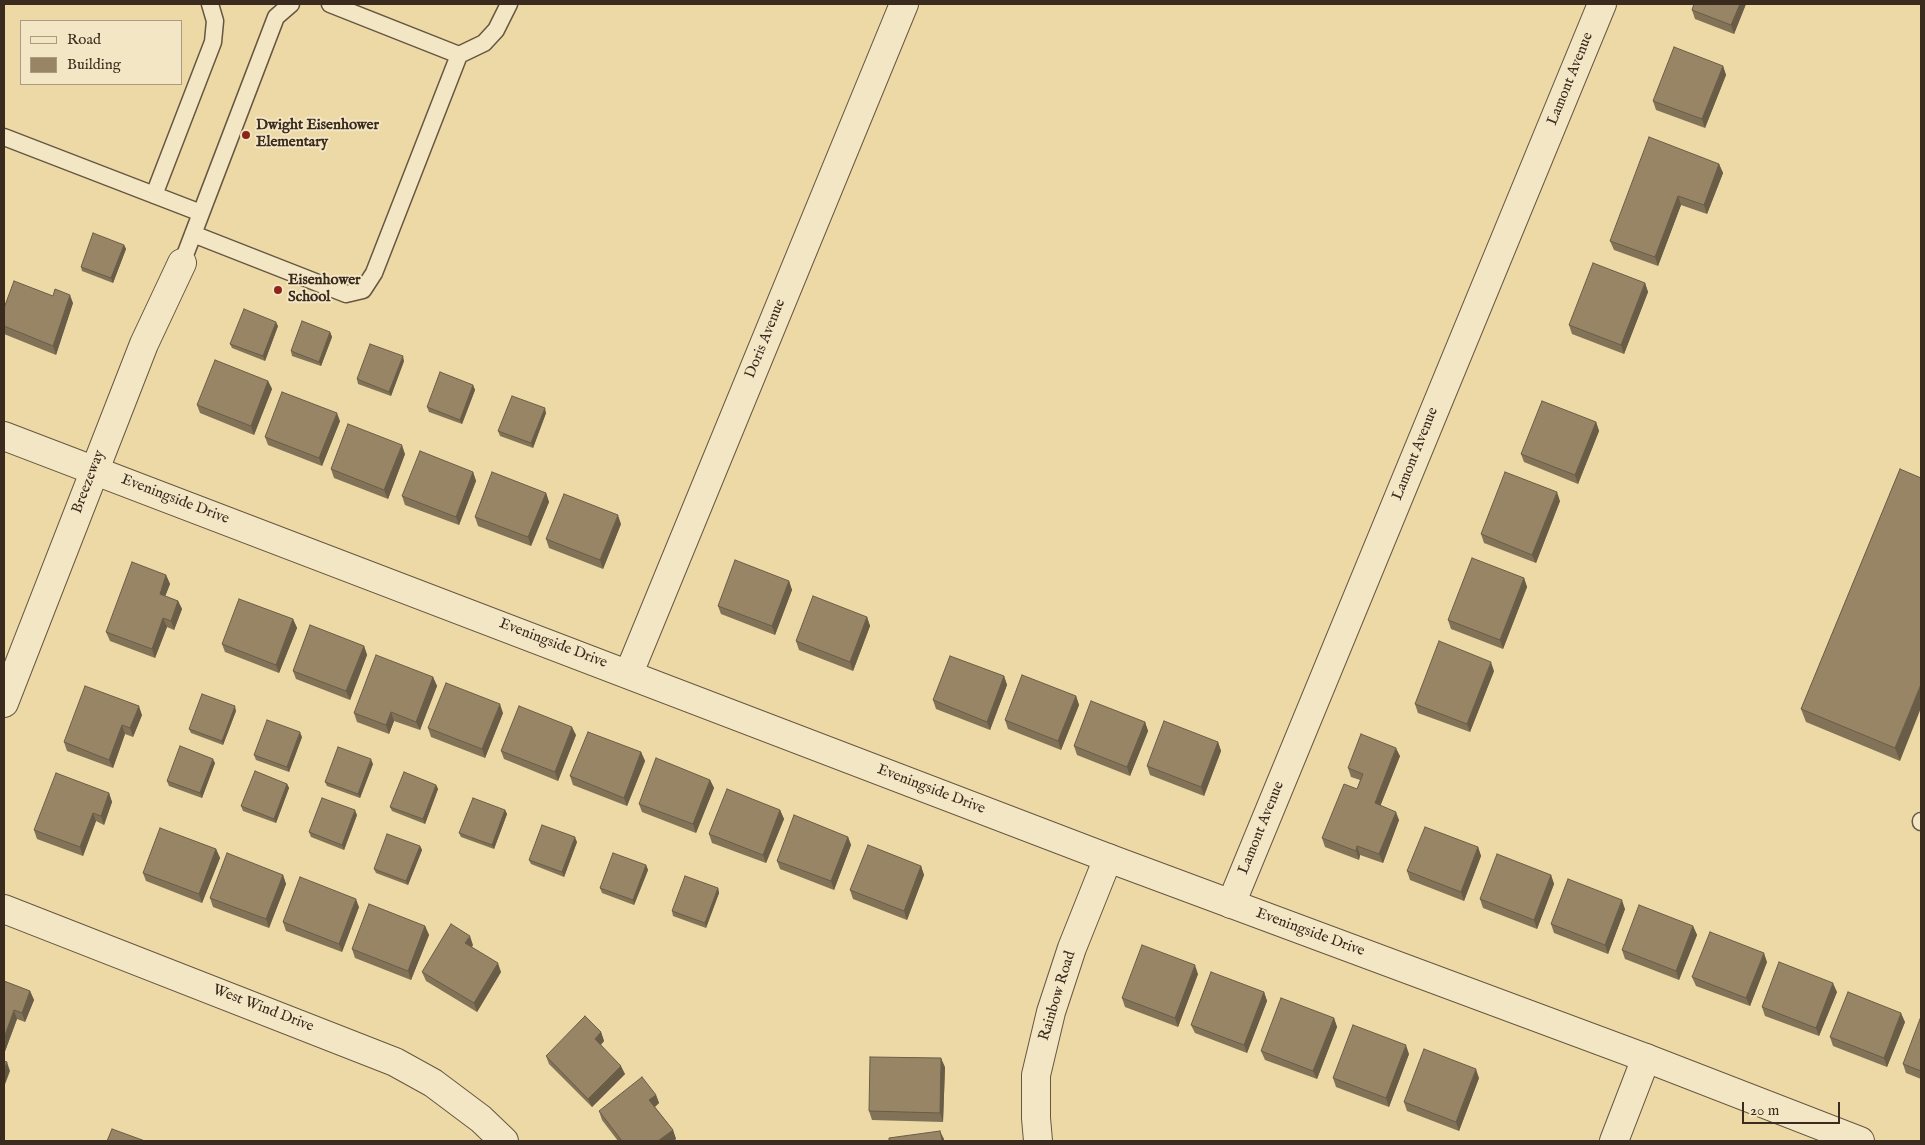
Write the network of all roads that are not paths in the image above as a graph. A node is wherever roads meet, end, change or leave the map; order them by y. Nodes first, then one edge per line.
1 (210, 4) edge
2 (291, 4) edge
3 (330, 4) edge
4 (509, 4) edge
5 (904, 4) edge
6 (1602, 4) edge
7 (460, 55) junction
8 (4, 137) edge
9 (154, 195) junction
10 (201, 213) junction
11 (193, 234) junction
12 (182, 263) joint
13 (4, 436) edge
14 (94, 470) junction
15 (629, 673) junction
16 (4, 704) edge
17 (1108, 858) junction
18 (1231, 904) junction
19 (4, 909) edge
20 (1646, 1058) junction
21 (504, 1141) edge
22 (1038, 1141) edge
23 (1614, 1141) edge
24 (1860, 1141) edge

1 - 9 lane
2 - 10 lane
3 - 7 lane
4 - 7 lane
5 - 15 street, Doris Avenue
6 - 18 street, Lamont Avenue
7 - 11 lane
8 - 9 lane
9 - 10 lane
10 - 11 lane
11 - 12 lane
12 - 14 street, Breezeway
13 - 14 street, Eveningside Drive
14 - 15 street, Eveningside Drive
14 - 16 street, Breezeway
15 - 17 street, Eveningside Drive
17 - 18 street, Eveningside Drive
17 - 22 street, Rainbow Road
18 - 20 street, Eveningside Drive
19 - 21 street, West Wind Drive
20 - 23 street
20 - 24 street, Eveningside Drive

